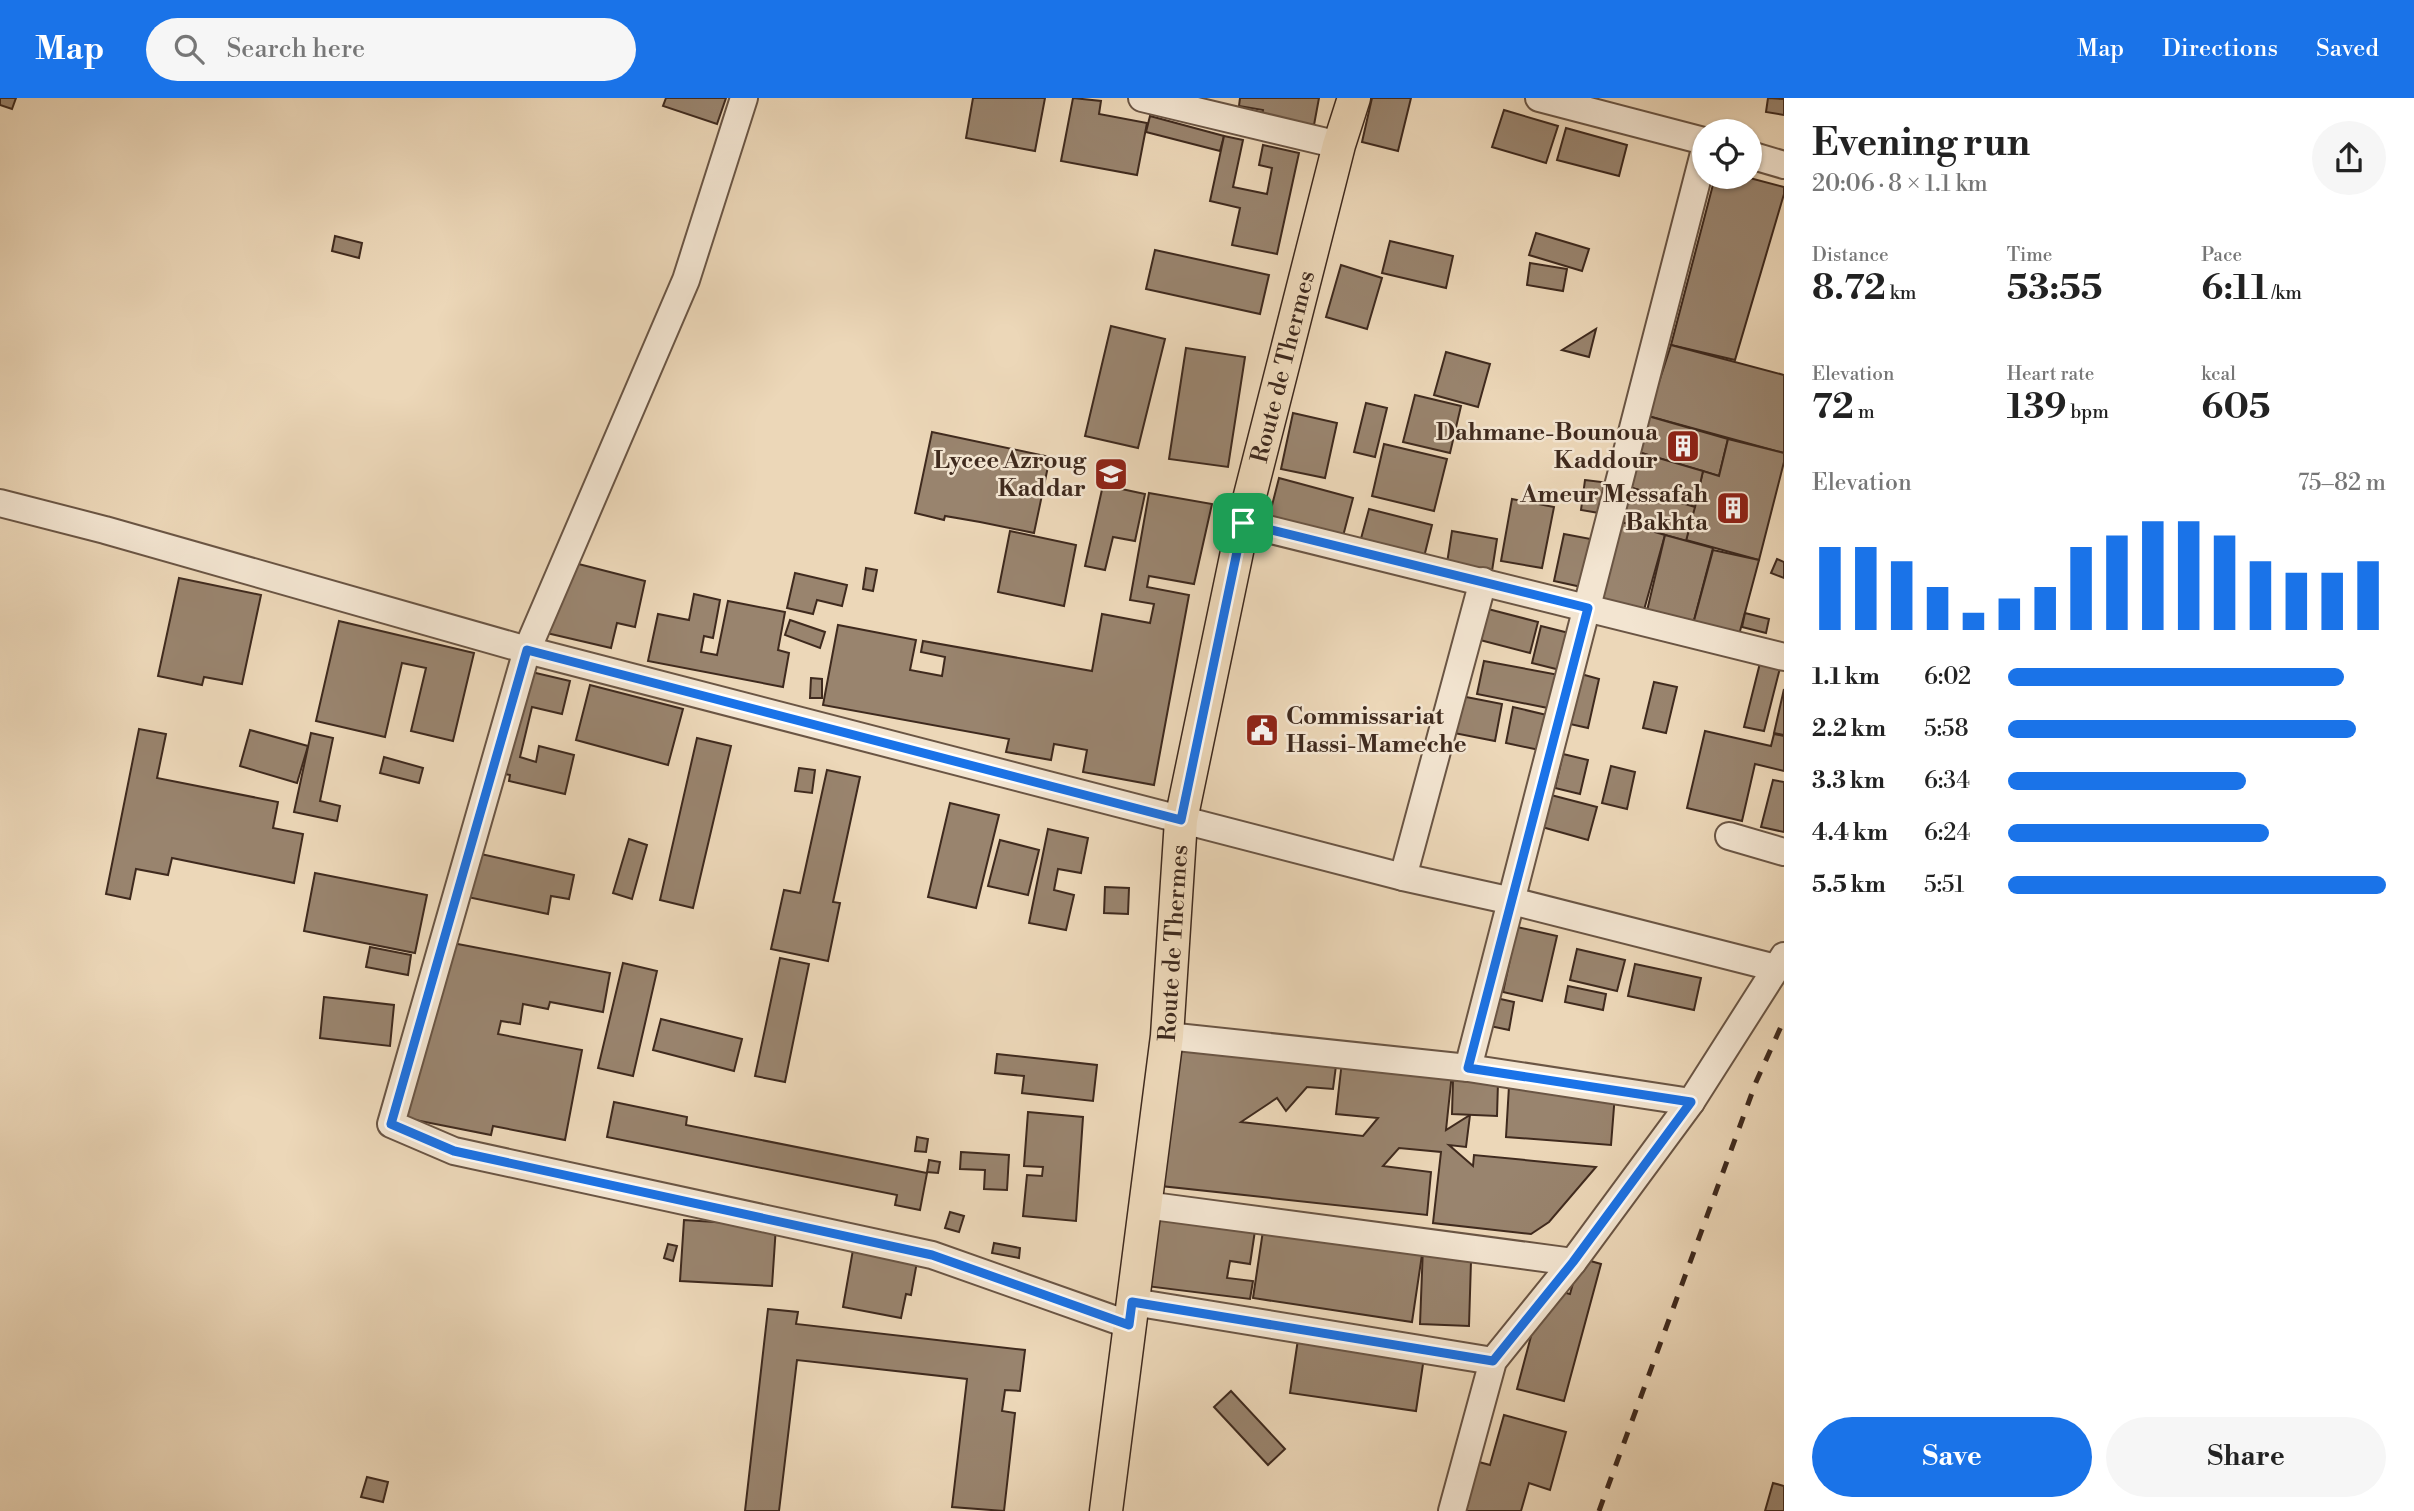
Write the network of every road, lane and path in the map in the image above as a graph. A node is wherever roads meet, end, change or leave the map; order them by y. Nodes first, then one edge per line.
1 (744, 98) edge
2 (1142, 98) edge
3 (1354, 98) edge
4 (1539, 98) edge
5 (1623, 109) edge
6 (1692, 136) edge
7 (1339, 145) junction
8 (1762, 159) edge
9 (1784, 165) edge
10 (1695, 189) edge
11 (0, 503) edge
12 (1243, 523) junction
13 (1483, 581) junction
14 (1588, 608) junction
15 (527, 650) junction
16 (1784, 657) edge
17 (1181, 820) junction
18 (1729, 836) dead end
19 (1784, 852) edge
20 (1403, 877) junction
21 (1512, 901) junction
22 (1780, 962) edge
23 (1167, 1036) junction
24 (1468, 1068) junction
25 (1691, 1102) junction
26 (1145, 1205) junction
27 (1573, 1262) junction
28 (1131, 1314) junction
29 (1493, 1361) junction
30 (1106, 1511) edge
31 (1452, 1511) edge

1 - 15 street
2 - 7 street
3 - 7 main road, Route de Thermes
4 - 5 street
5 - 6 street
7 - 12 main road, Route de Thermes
8 - 9 street
10 - 14 street
11 - 15 street
12 - 13 street
12 - 17 main road, Route de Thermes
13 - 14 street
13 - 20 street
14 - 16 street
14 - 21 street
15 - 17 street
15 - 28 street
17 - 20 street
17 - 23 main road, Route de Thermes
18 - 19 street
20 - 21 street
21 - 22 street
21 - 24 street
22 - 25 street
23 - 24 street
23 - 26 main road, Route de Thermes
24 - 25 street
25 - 27 street
26 - 27 street
26 - 28 main road, Route de Thermes
27 - 29 street
28 - 29 street
28 - 30 main road, Route de Thermes
29 - 31 street

